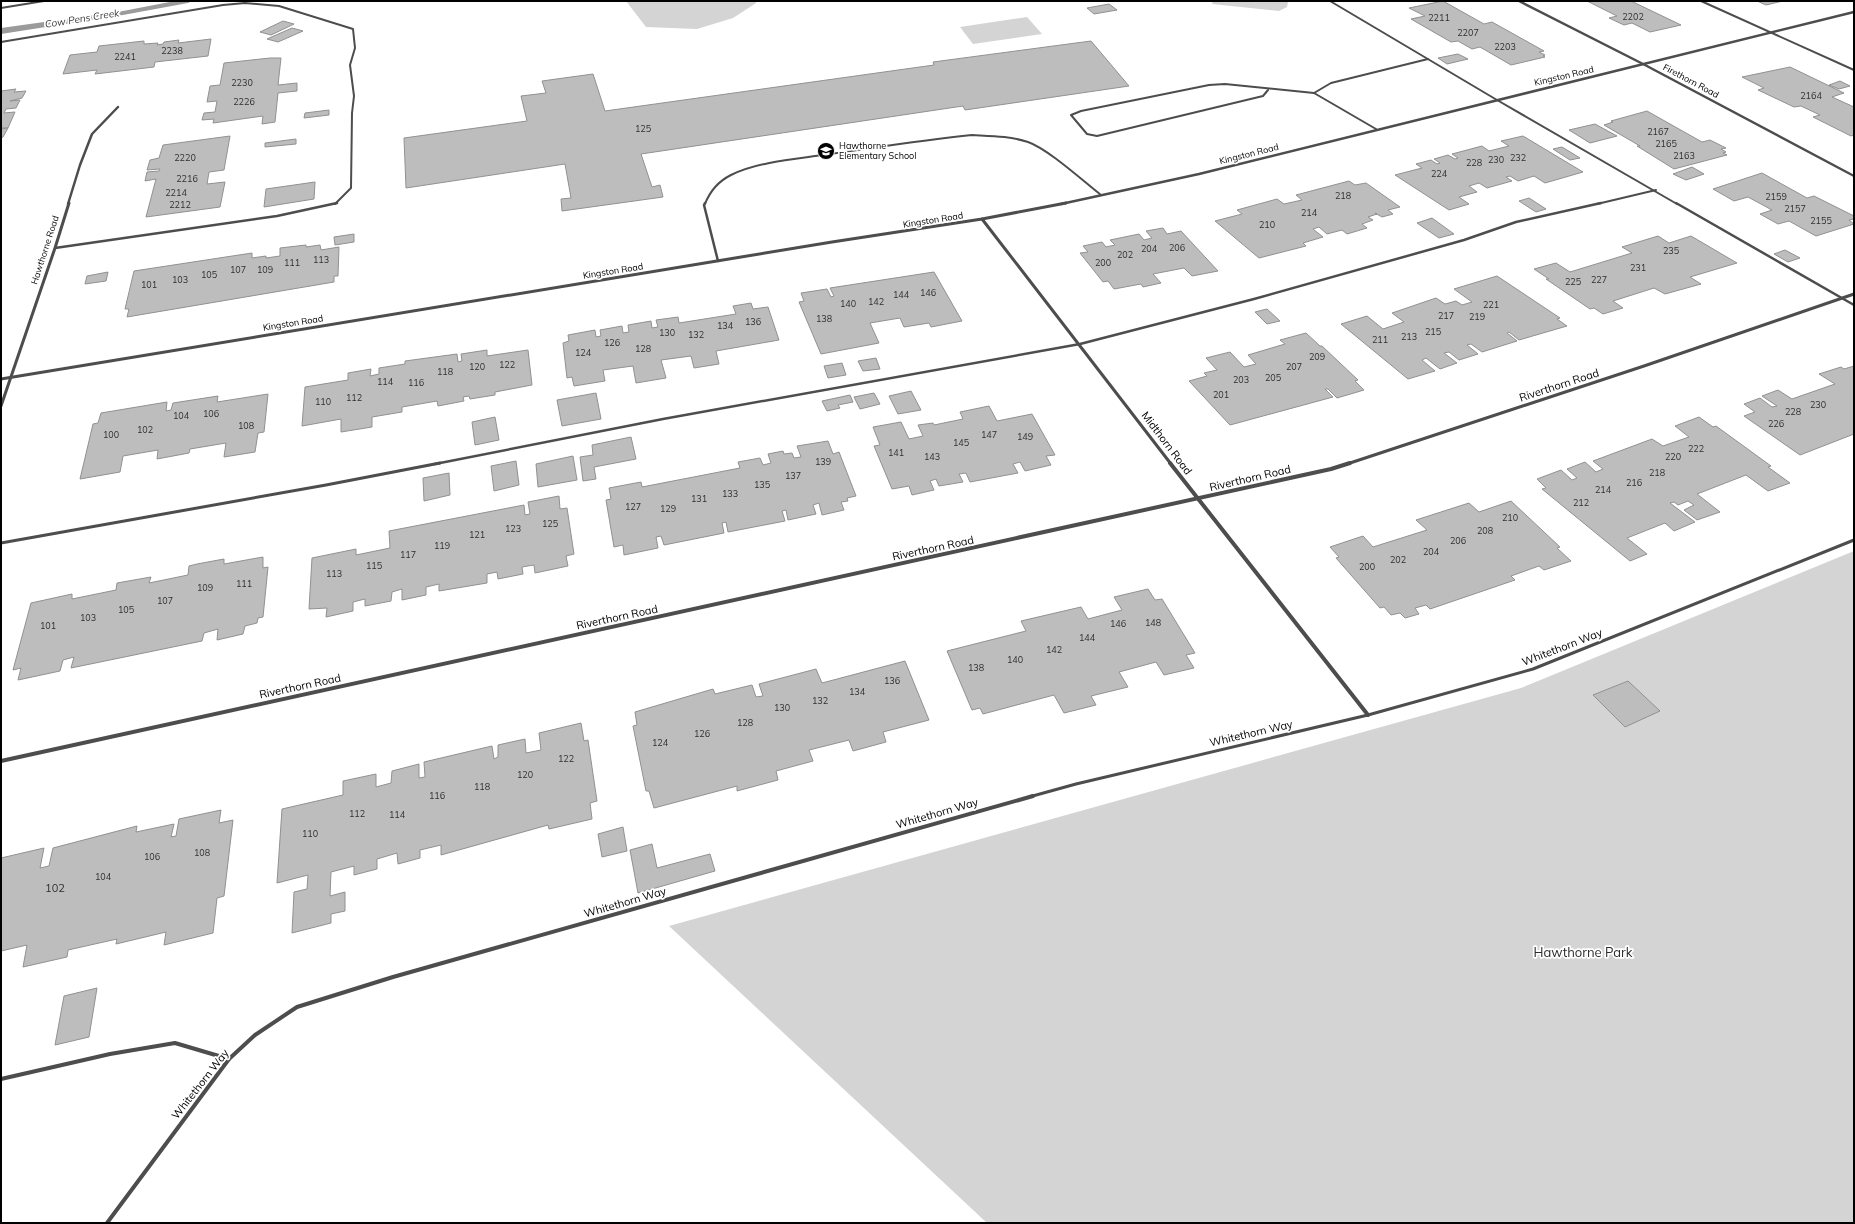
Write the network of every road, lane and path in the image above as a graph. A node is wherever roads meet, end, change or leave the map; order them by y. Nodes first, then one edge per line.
1 (44, 1) edge
2 (1330, 1) edge
3 (1519, 1) edge
4 (1701, 1) edge
5 (1, 8) edge
6 (1854, 12) edge
7 (1771, 32) junction
8 (1, 42) edge
9 (1428, 59) junction
10 (1645, 65) junction
11 (1854, 70) edge
12 (1268, 90) junction
13 (1314, 93) junction
14 (1497, 100) junction
15 (118, 106) dead end
16 (1376, 129) junction
17 (1854, 176) edge
18 (1656, 190) junction
19 (1101, 195) junction
20 (982, 219) junction
21 (55, 248) junction
22 (718, 261) junction
23 (1854, 294) edge
24 (1843, 298) junction
25 (1854, 305) edge
26 (1080, 344) junction
27 (11, 377) junction
28 (1, 379) edge
29 (1, 406) edge
30 (1198, 499) junction
31 (1854, 540) edge
32 (1, 543) edge
33 (1368, 715) junction
34 (1, 761) edge
35 (229, 1059) junction
36 (1, 1079) edge
37 (107, 1223) edge

1 - 5 lane
2 - 9 lane
3 - 10 street, Firethorn Road
4 - 7 lane
6 - 7 street, Kingston Road
7 - 10 street, Kingston Road
7 - 11 lane
8 - 21 lane
9 - 13 lane
9 - 14 lane
10 - 14 street, Kingston Road
10 - 17 street, Firethorn Road
12 - 12 lane
12 - 13 lane
13 - 16 lane
14 - 16 street, Kingston Road
14 - 18 lane
15 - 21 street, Hawthorne Road
16 - 19 street, Kingston Road
18 - 24 lane
18 - 26 lane
19 - 20 street, Kingston Road
19 - 22 lane
20 - 22 street, Kingston Road
20 - 26 street, Midthorn Road
21 - 27 street, Hawthorne Road
22 - 27 street, Kingston Road
23 - 24 street, Riverthorn Road
24 - 25 lane
24 - 30 street, Riverthorn Road
26 - 30 street, Midthorn Road
26 - 32 lane
27 - 28 street, Kingston Road
27 - 29 street, Hawthorne Road
30 - 33 street, Midthorn Road
30 - 34 street, Riverthorn Road
31 - 33 lane, Whitethorn Way
33 - 35 lane, Whitethorn Way
35 - 36 lane
35 - 37 lane, Whitethorn Way

